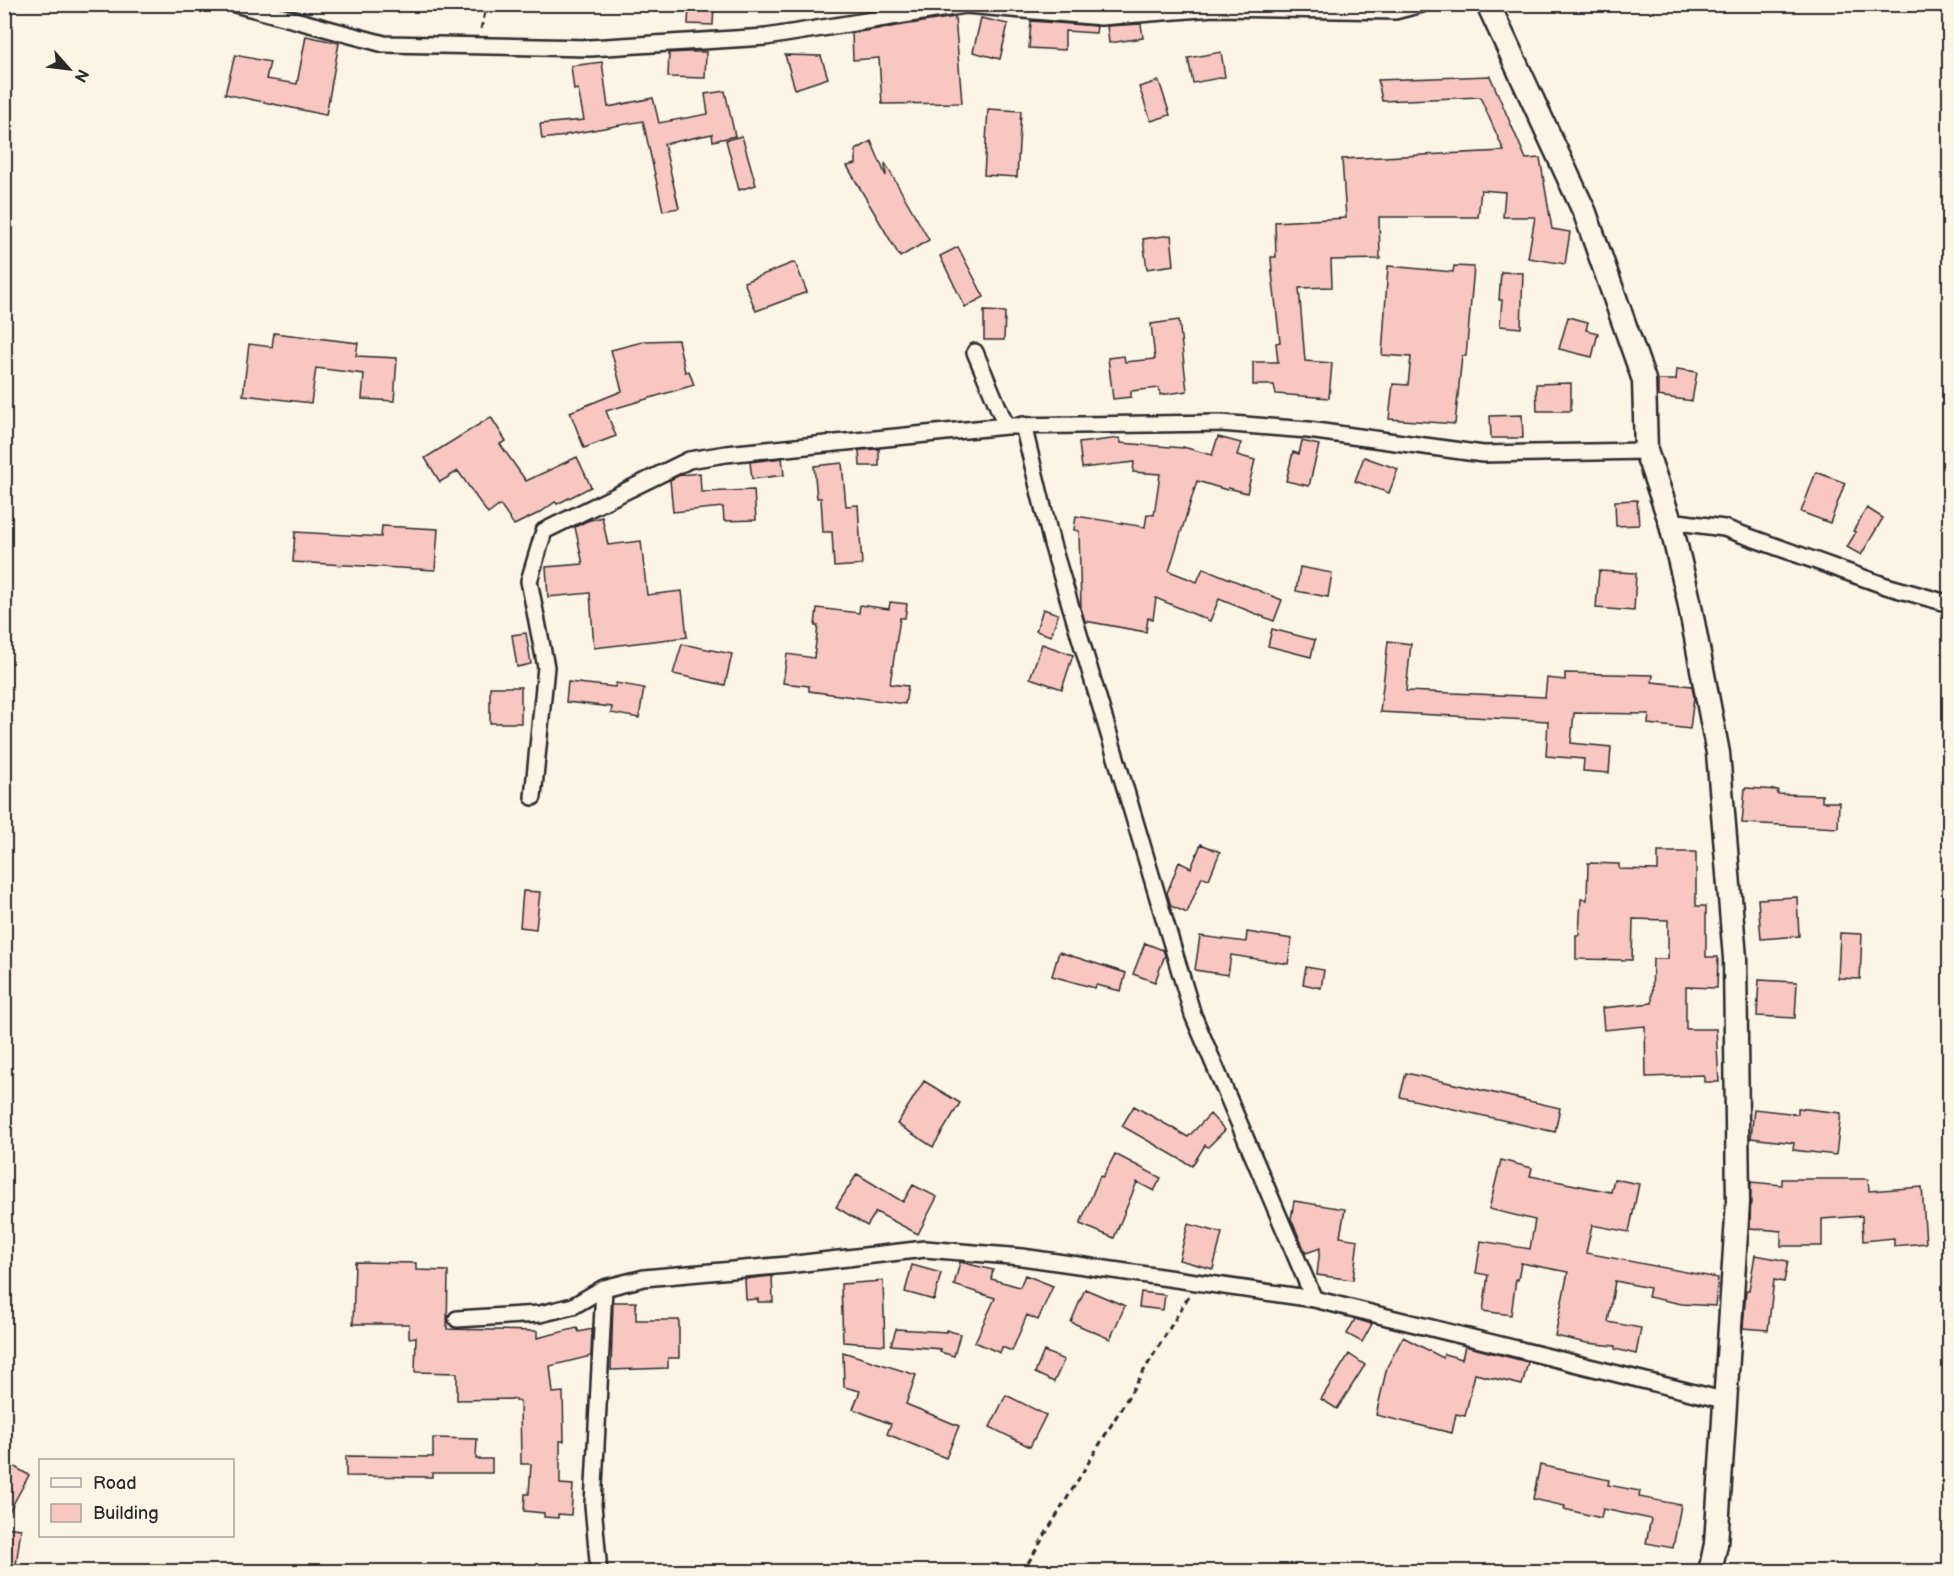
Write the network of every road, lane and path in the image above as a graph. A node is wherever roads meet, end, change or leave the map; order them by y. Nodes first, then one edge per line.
1 (235, 4) edge
2 (487, 4) edge
3 (1422, 4) edge
4 (1488, 4) edge
5 (477, 46) junction
6 (975, 352) dead end
7 (1023, 425) junction
8 (1006, 426) junction
9 (1646, 451) junction
10 (1670, 521) junction
11 (1950, 604) edge
12 (533, 797) dead end
13 (1198, 1282) junction
14 (604, 1288) junction
15 (1314, 1299) junction
16 (457, 1319) dead end
17 (1726, 1401) junction
18 (1028, 1563) dead end
19 (599, 1572) edge
20 (1710, 1572) edge

1 - 5 street
2 - 5 path
3 - 5 street
4 - 9 street
6 - 8 street
7 - 8 street
7 - 9 street
7 - 15 street
8 - 12 street
9 - 10 street
10 - 11 street
10 - 17 street
13 - 14 street
13 - 15 street
13 - 18 path
14 - 16 street
14 - 19 street
15 - 17 street
17 - 20 street

